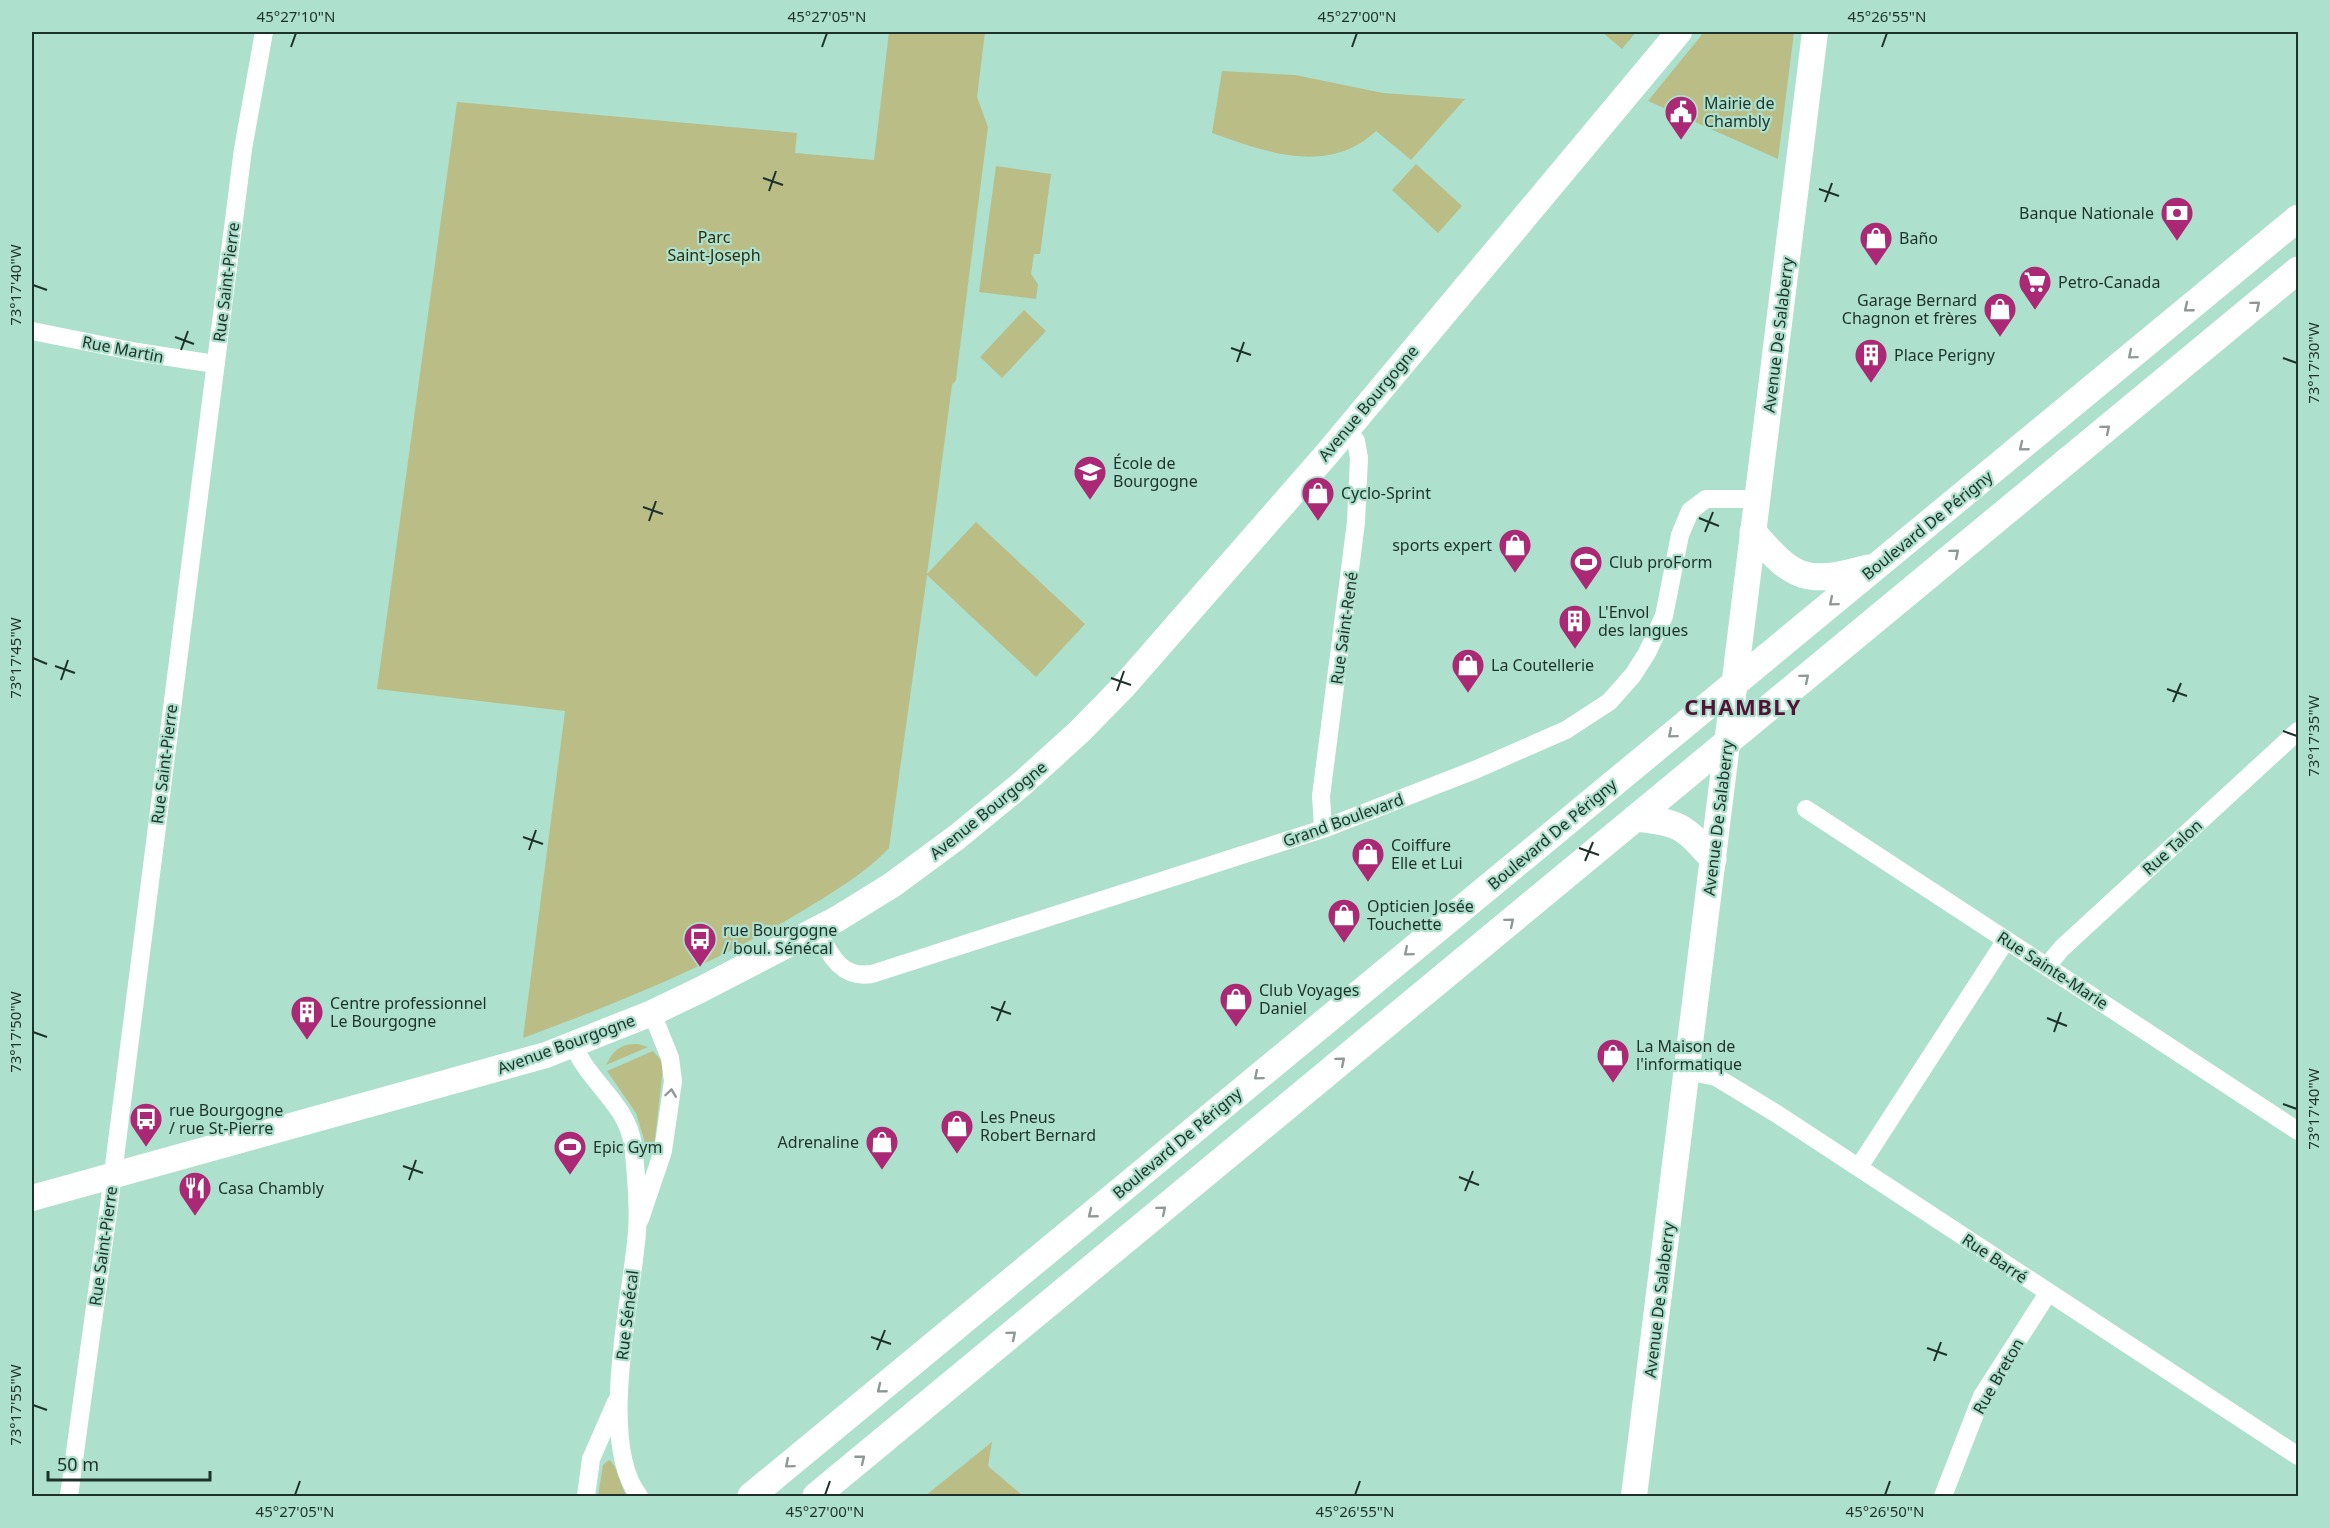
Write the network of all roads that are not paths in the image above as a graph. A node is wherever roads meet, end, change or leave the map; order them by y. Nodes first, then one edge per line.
1 (264, 32) edge
2 (1679, 32) edge
3 (1815, 32) edge
4 (2298, 218) edge
5 (2298, 270) edge
6 (32, 331) edge
7 (215, 364) junction
8 (1347, 430) junction
9 (1757, 499) junction
10 (1753, 532) junction
11 (1877, 565) junction
12 (1733, 684) junction
13 (2298, 731) edge
14 (1727, 741) junction
15 (1806, 809) dead end
16 (1635, 818) junction
17 (1323, 829) junction
18 (1713, 858) junction
19 (817, 930) junction
20 (2006, 940) junction
21 (2047, 966) junction
22 (652, 1013) junction
23 (573, 1044) junction
24 (1687, 1071) junction
25 (2298, 1131) edge
26 (1858, 1167) junction
27 (112, 1177) junction
28 (32, 1198) edge
29 (637, 1230) junction
30 (2048, 1293) junction
31 (617, 1400) junction
32 (2298, 1456) edge
33 (69, 1497) edge
34 (586, 1497) edge
35 (639, 1497) edge
36 (751, 1497) edge
37 (816, 1497) edge
38 (1634, 1497) edge
39 (1943, 1497) edge

1 - 7 street, Rue Saint-Pierre
2 - 8 street, Avenue Bourgogne
3 - 9 street, Avenue De Salaberry
4 -> 11 main road, Boulevard De Périgny
14 -> 5 main road
6 - 7 street, Rue Martin
7 - 27 street, Rue Saint-Pierre
8 - 17 street, Rue Saint-René
8 - 19 street, Avenue Bourgogne
9 - 10 street, Avenue De Salaberry
9 - 17 street, Grand Boulevard
10 - 11 main road
10 - 12 street, Avenue De Salaberry
11 -> 12 main road, Boulevard De Périgny
12 - 14 street, Avenue De Salaberry
12 -> 36 main road, Boulevard De Périgny
13 - 21 street, Rue Talon
14 - 16 main road
14 - 18 street, Avenue De Salaberry
15 - 20 street, Rue Sainte-Marie
16 - 18 main road
37 -> 16 main road
17 - 19 street, Grand Boulevard
18 - 24 street, Avenue De Salaberry
19 - 22 street, Avenue Bourgogne
20 - 21 street, Rue Sainte-Marie
20 - 26 street
21 - 25 street, Rue Sainte-Marie
22 - 23 street, Avenue Bourgogne
29 -> 22 street, Rue Sénécal
23 - 27 street, Avenue Bourgogne
23 - 29 street, Rue Sénécal
24 - 26 street, Rue Barré
24 - 38 street, Avenue De Salaberry
26 - 30 street, Rue Barré
27 - 28 street, Avenue Bourgogne
27 - 33 street, Rue Saint-Pierre
29 - 31 street, Rue Sénécal
30 - 32 street, Rue Barré
30 - 39 street, Rue Breton
31 - 34 street, Rue Sénécal
31 - 35 street, Rue Sénécal

